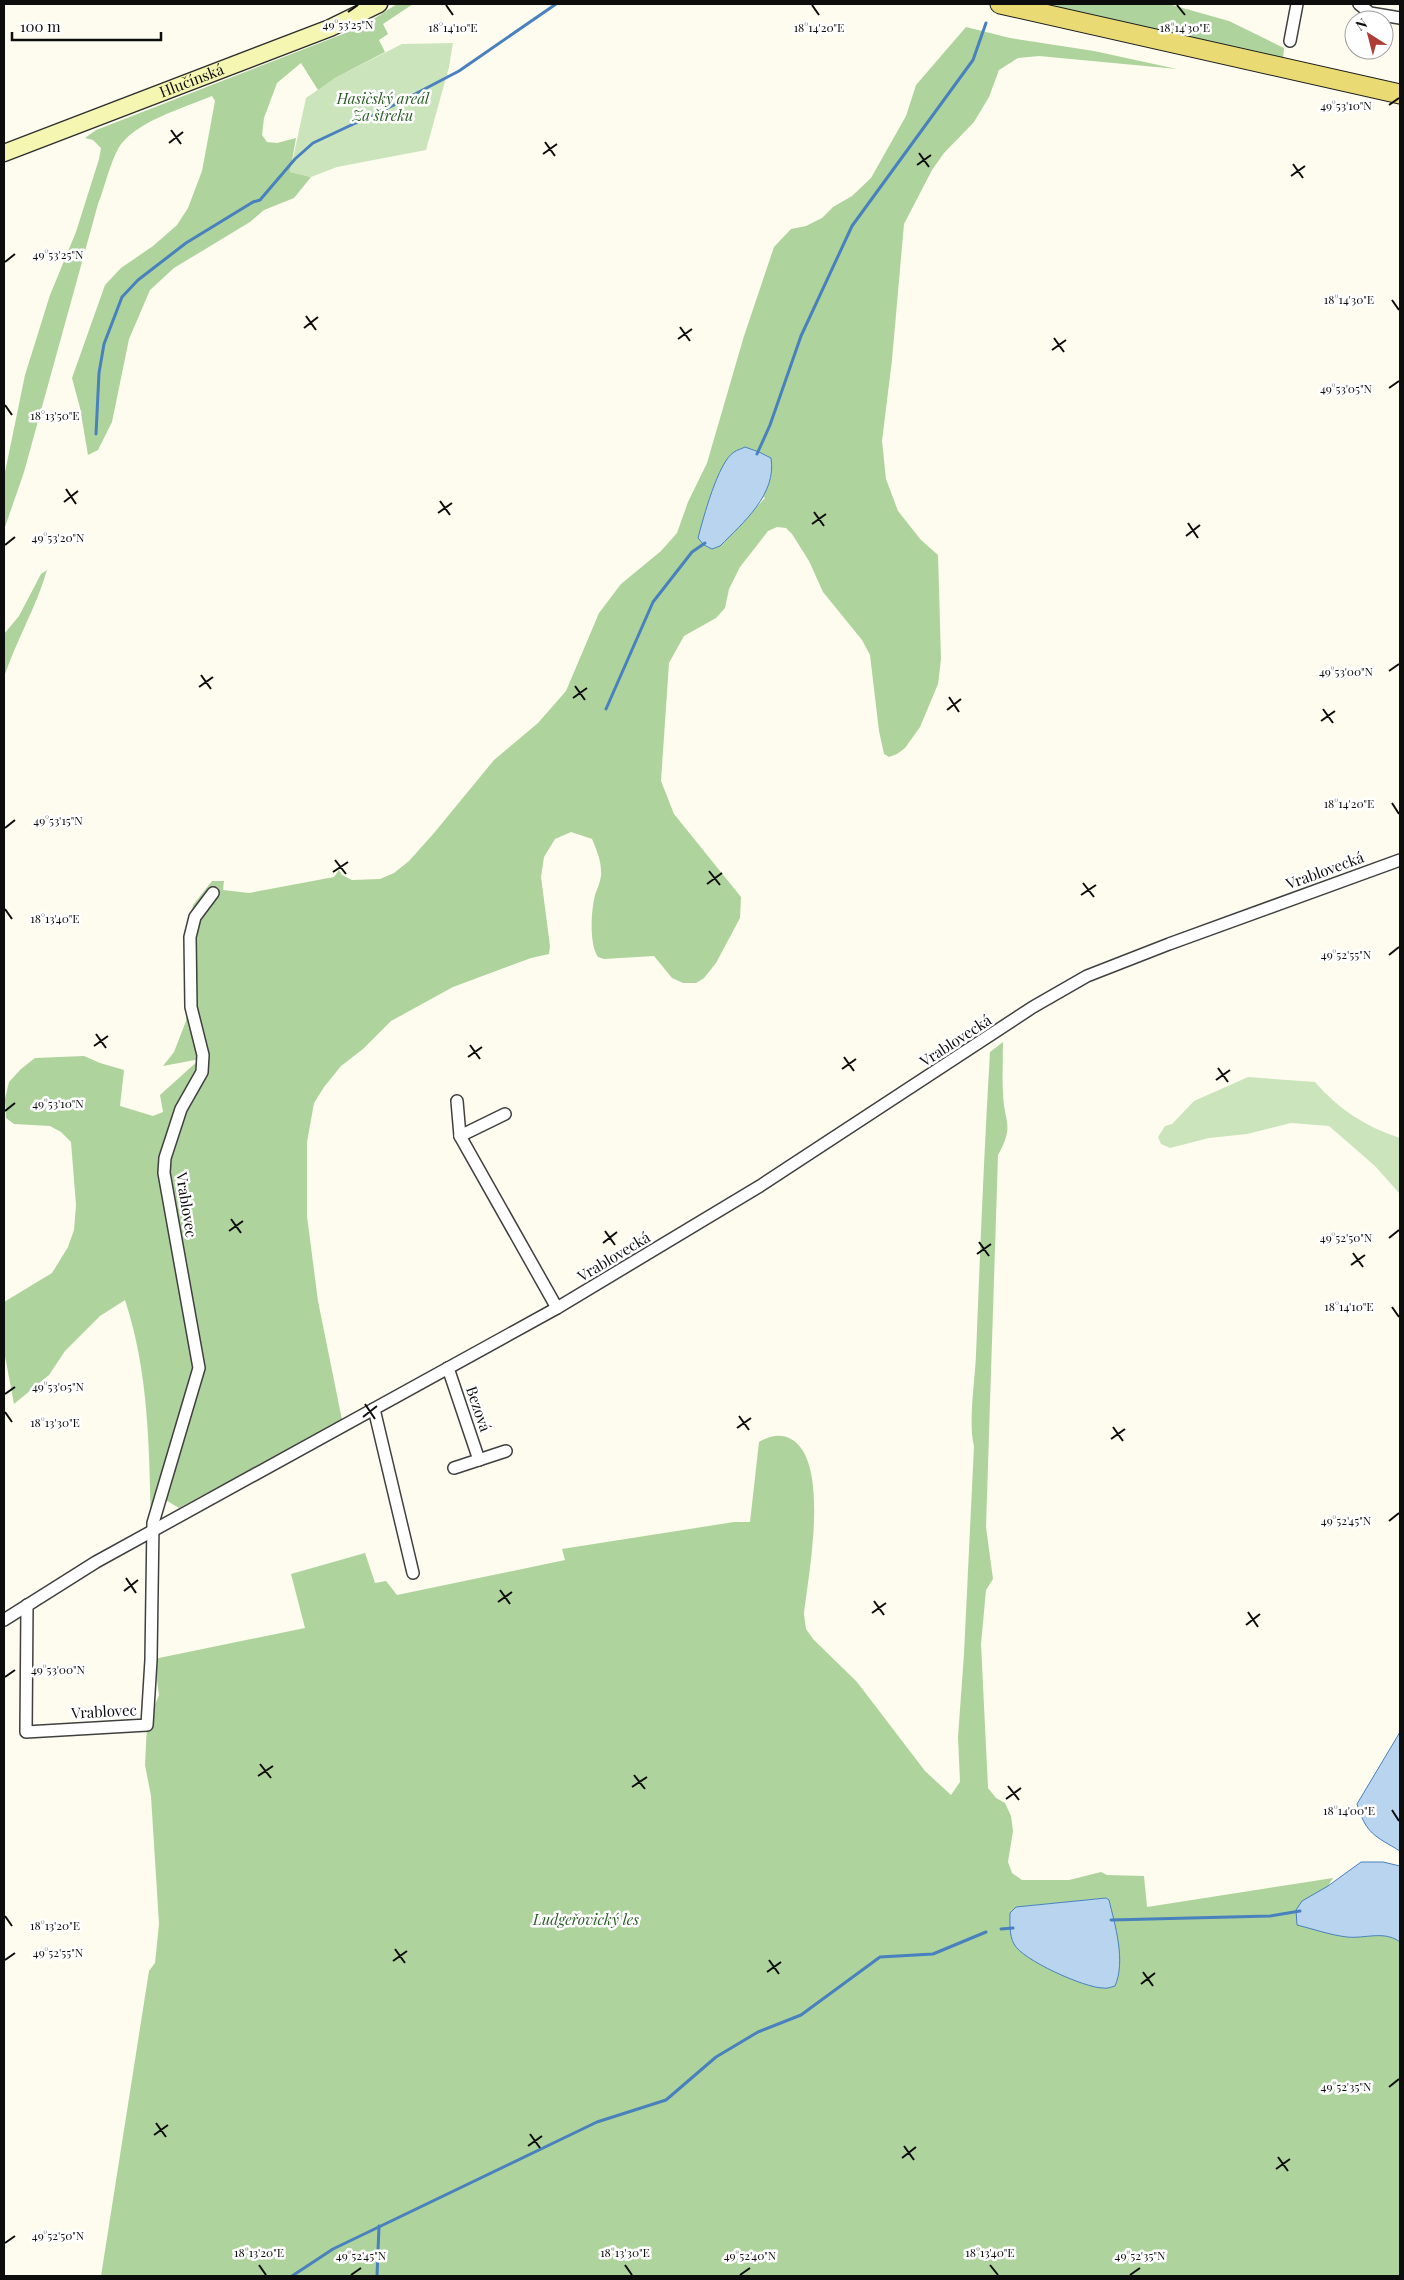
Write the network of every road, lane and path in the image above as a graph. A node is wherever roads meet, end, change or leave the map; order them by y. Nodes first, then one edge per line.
1 (378, 4) edge
2 (1000, 4) edge
3 (1297, 4) edge
4 (1360, 4) edge
5 (1400, 18) edge
6 (1290, 41) dead end
7 (1400, 94) edge
8 (4, 153) edge
9 (1400, 860) edge
10 (213, 893) dead end
11 (458, 1101) dead end
12 (505, 1114) dead end
13 (460, 1136) junction
14 (558, 1308) junction
15 (448, 1368) junction
16 (374, 1409) junction
17 (506, 1451) dead end
18 (479, 1460) junction
19 (454, 1468) dead end
20 (154, 1531) junction
21 (413, 1573) dead end
22 (27, 1604) junction
23 (4, 1620) edge

1 - 8 street, Hlučínská
2 - 7 main road
3 - 6 street
4 - 5 street
9 - 14 street, Vrablovecká
10 - 20 street, Vrablovec
11 - 13 street
12 - 13 street
13 - 14 street
14 - 15 street
15 - 16 street
15 - 18 street, Bezová
16 - 20 street
16 - 21 street
17 - 18 street
18 - 19 street
20 - 22 street
20 - 22 street, Vrablovec
22 - 23 street

